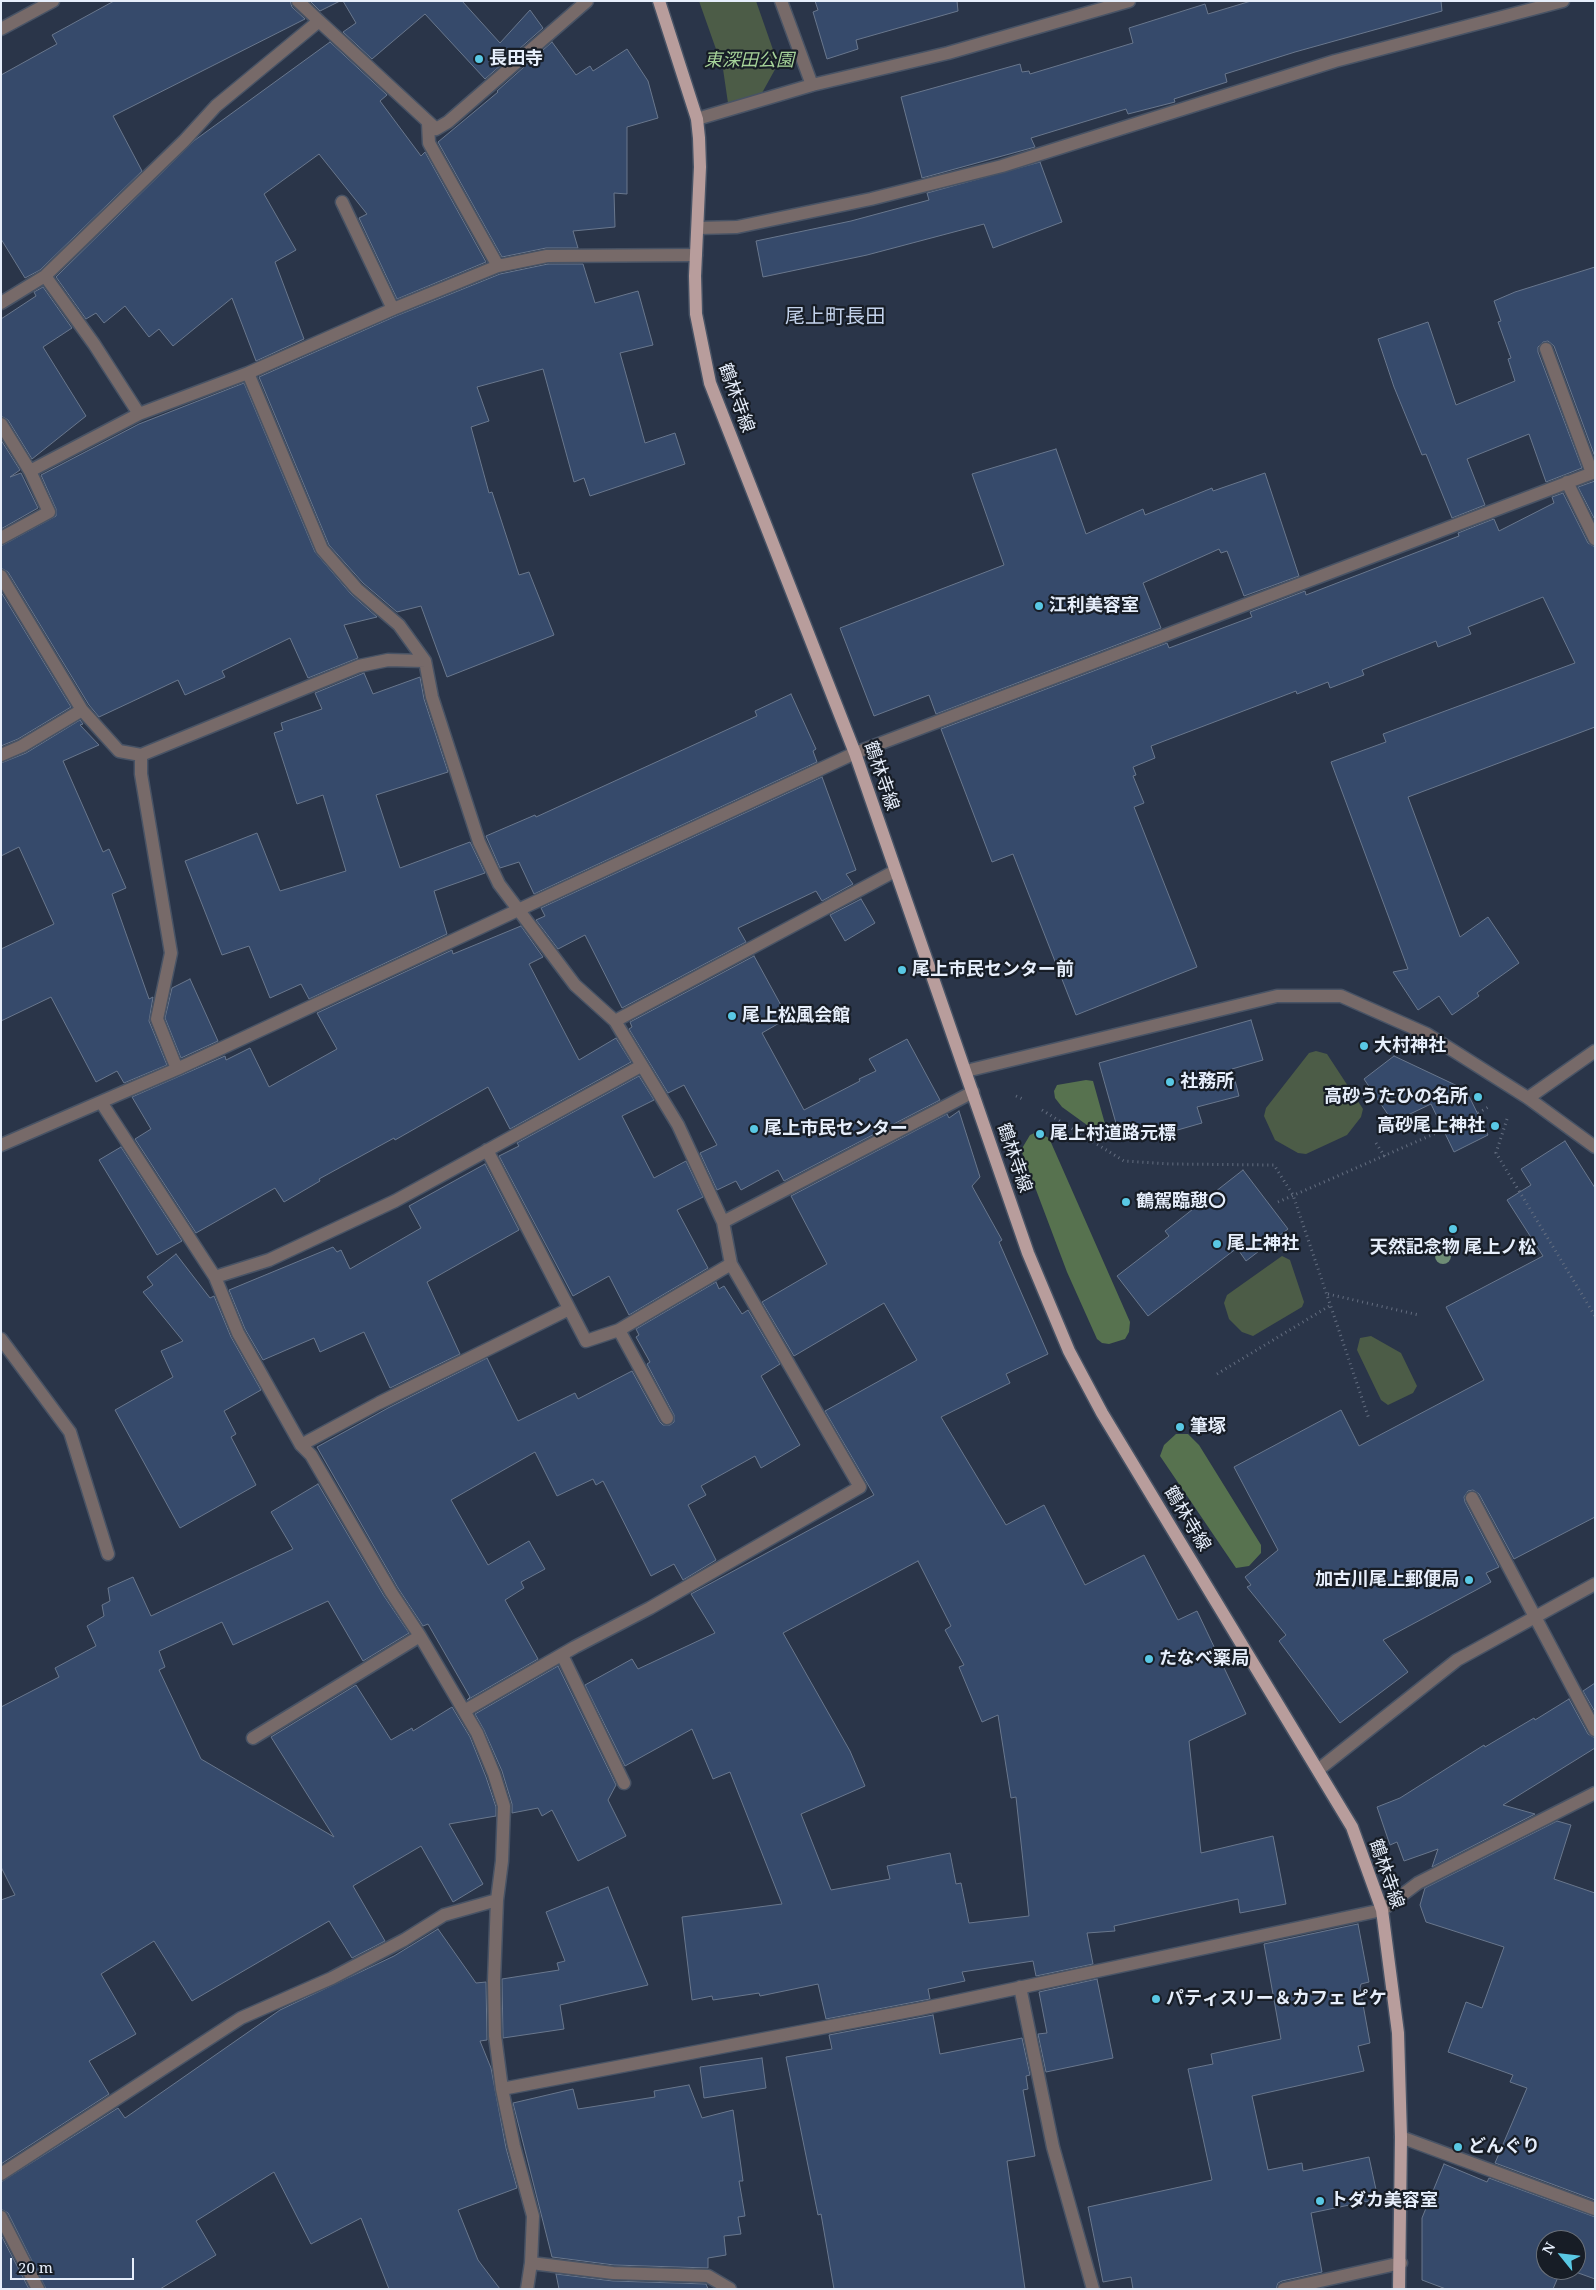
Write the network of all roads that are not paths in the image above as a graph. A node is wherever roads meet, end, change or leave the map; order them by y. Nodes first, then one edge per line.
1 (53, 1) edge
2 (298, 1) edge
3 (587, 1) edge
4 (659, 1) edge
5 (781, 1) edge
6 (1129, 1) edge
7 (1563, 1) edge
8 (319, 21) junction
9 (1, 29) edge
10 (812, 85) junction
11 (697, 119) junction
12 (428, 123) junction
13 (342, 202) dead end
14 (698, 228) junction
15 (696, 255) junction
16 (498, 266) junction
17 (45, 276) junction
18 (1, 303) edge
19 (393, 308) junction
20 (1546, 349) dead end
21 (248, 373) junction
22 (139, 414) junction
23 (1, 424) edge
24 (30, 471) junction
25 (1594, 472) edge
26 (1567, 482) junction
27 (1, 538) edge
28 (1595, 538) edge
29 (1, 576) edge
30 (425, 661) junction
31 (82, 710) junction
32 (855, 753) junction
33 (1, 755) edge
34 (141, 755) junction
35 (895, 870) junction
36 (517, 910) junction
37 (615, 1021) junction
38 (1595, 1051) edge
39 (641, 1066) junction
40 (177, 1069) junction
41 (966, 1071) junction
42 (973, 1092) junction
43 (1523, 1095) junction
44 (101, 1102) junction
45 (1, 1145) edge
46 (1595, 1147) edge
47 (487, 1150) junction
48 (723, 1222) junction
49 (731, 1264) junction
50 (215, 1277) junction
51 (569, 1309) junction
52 (619, 1330) junction
53 (1, 1339) edge
54 (667, 1418) dead end
55 (300, 1445) junction
56 (1472, 1498) dead end
57 (108, 1554) dead end
58 (1595, 1584) edge
59 (1536, 1616) junction
60 (420, 1636) junction
61 (562, 1655) junction
62 (464, 1711) junction
63 (1595, 1730) edge
64 (253, 1738) dead end
65 (1318, 1770) junction
66 (624, 1783) dead end
67 (1595, 1793) edge
68 (497, 1900) junction
69 (1382, 1910) junction
70 (1020, 1988) junction
71 (502, 2089) junction
72 (1401, 2137) junction
73 (1, 2174) edge
74 (1595, 2209) edge
75 (1, 2217) edge
76 (531, 2263) junction
77 (1401, 2263) junction
78 (38, 2289) edge
79 (527, 2289) edge
80 (730, 2289) edge
81 (1093, 2289) edge
82 (1284, 2289) edge
83 (1399, 2289) edge

1 - 9 street
2 - 8 street
3 - 12 street
4 - 11 main road, 鶴林寺線
5 - 10 street
6 - 10 street
7 - 14 street
8 - 12 street
8 - 17 street
10 - 11 street
11 - 14 main road, 鶴林寺線
12 - 16 street
13 - 19 street
14 - 15 main road, 鶴林寺線
15 - 16 street
15 - 32 main road, 鶴林寺線
16 - 19 street
17 - 18 street
17 - 22 street
19 - 21 street
20 - 25 street
21 - 22 street
21 - 30 street
22 - 24 street
23 - 24 street
24 - 27 street
25 - 26 street
26 - 28 street
26 - 32 street
29 - 31 street
30 - 34 street
30 - 36 street
31 - 33 street
31 - 34 street
32 - 35 main road, 鶴林寺線
32 - 36 street
34 - 40 street
35 - 37 street
35 - 41 main road, 鶴林寺線
36 - 37 street
36 - 40 street
37 - 39 street
38 - 43 street
39 - 47 street
39 - 48 street
40 - 44 street
41 - 42 main road, 鶴林寺線
41 - 43 street
42 - 48 street
42 - 65 main road, 鶴林寺線
43 - 46 street
44 - 45 street
44 - 50 street
47 - 50 street
47 - 51 street
48 - 49 street
49 - 52 street
49 - 61 street
50 - 55 street
51 - 52 street
51 - 55 street
52 - 54 street
53 - 57 street
55 - 60 street
56 - 59 street
58 - 59 street
59 - 63 street
59 - 65 street
60 - 62 street
60 - 64 street
61 - 62 street
61 - 66 street
62 - 68 street
65 - 69 main road, 鶴林寺線
67 - 69 street
68 - 71 street
68 - 73 street
69 - 70 street
69 - 72 main road, 鶴林寺線
70 - 71 street
70 - 81 street
71 - 76 street
72 - 74 street
72 - 77 main road, 鶴林寺線
75 - 78 street
76 - 79 street
76 - 80 street
77 - 82 street
77 - 83 main road, 鶴林寺線

